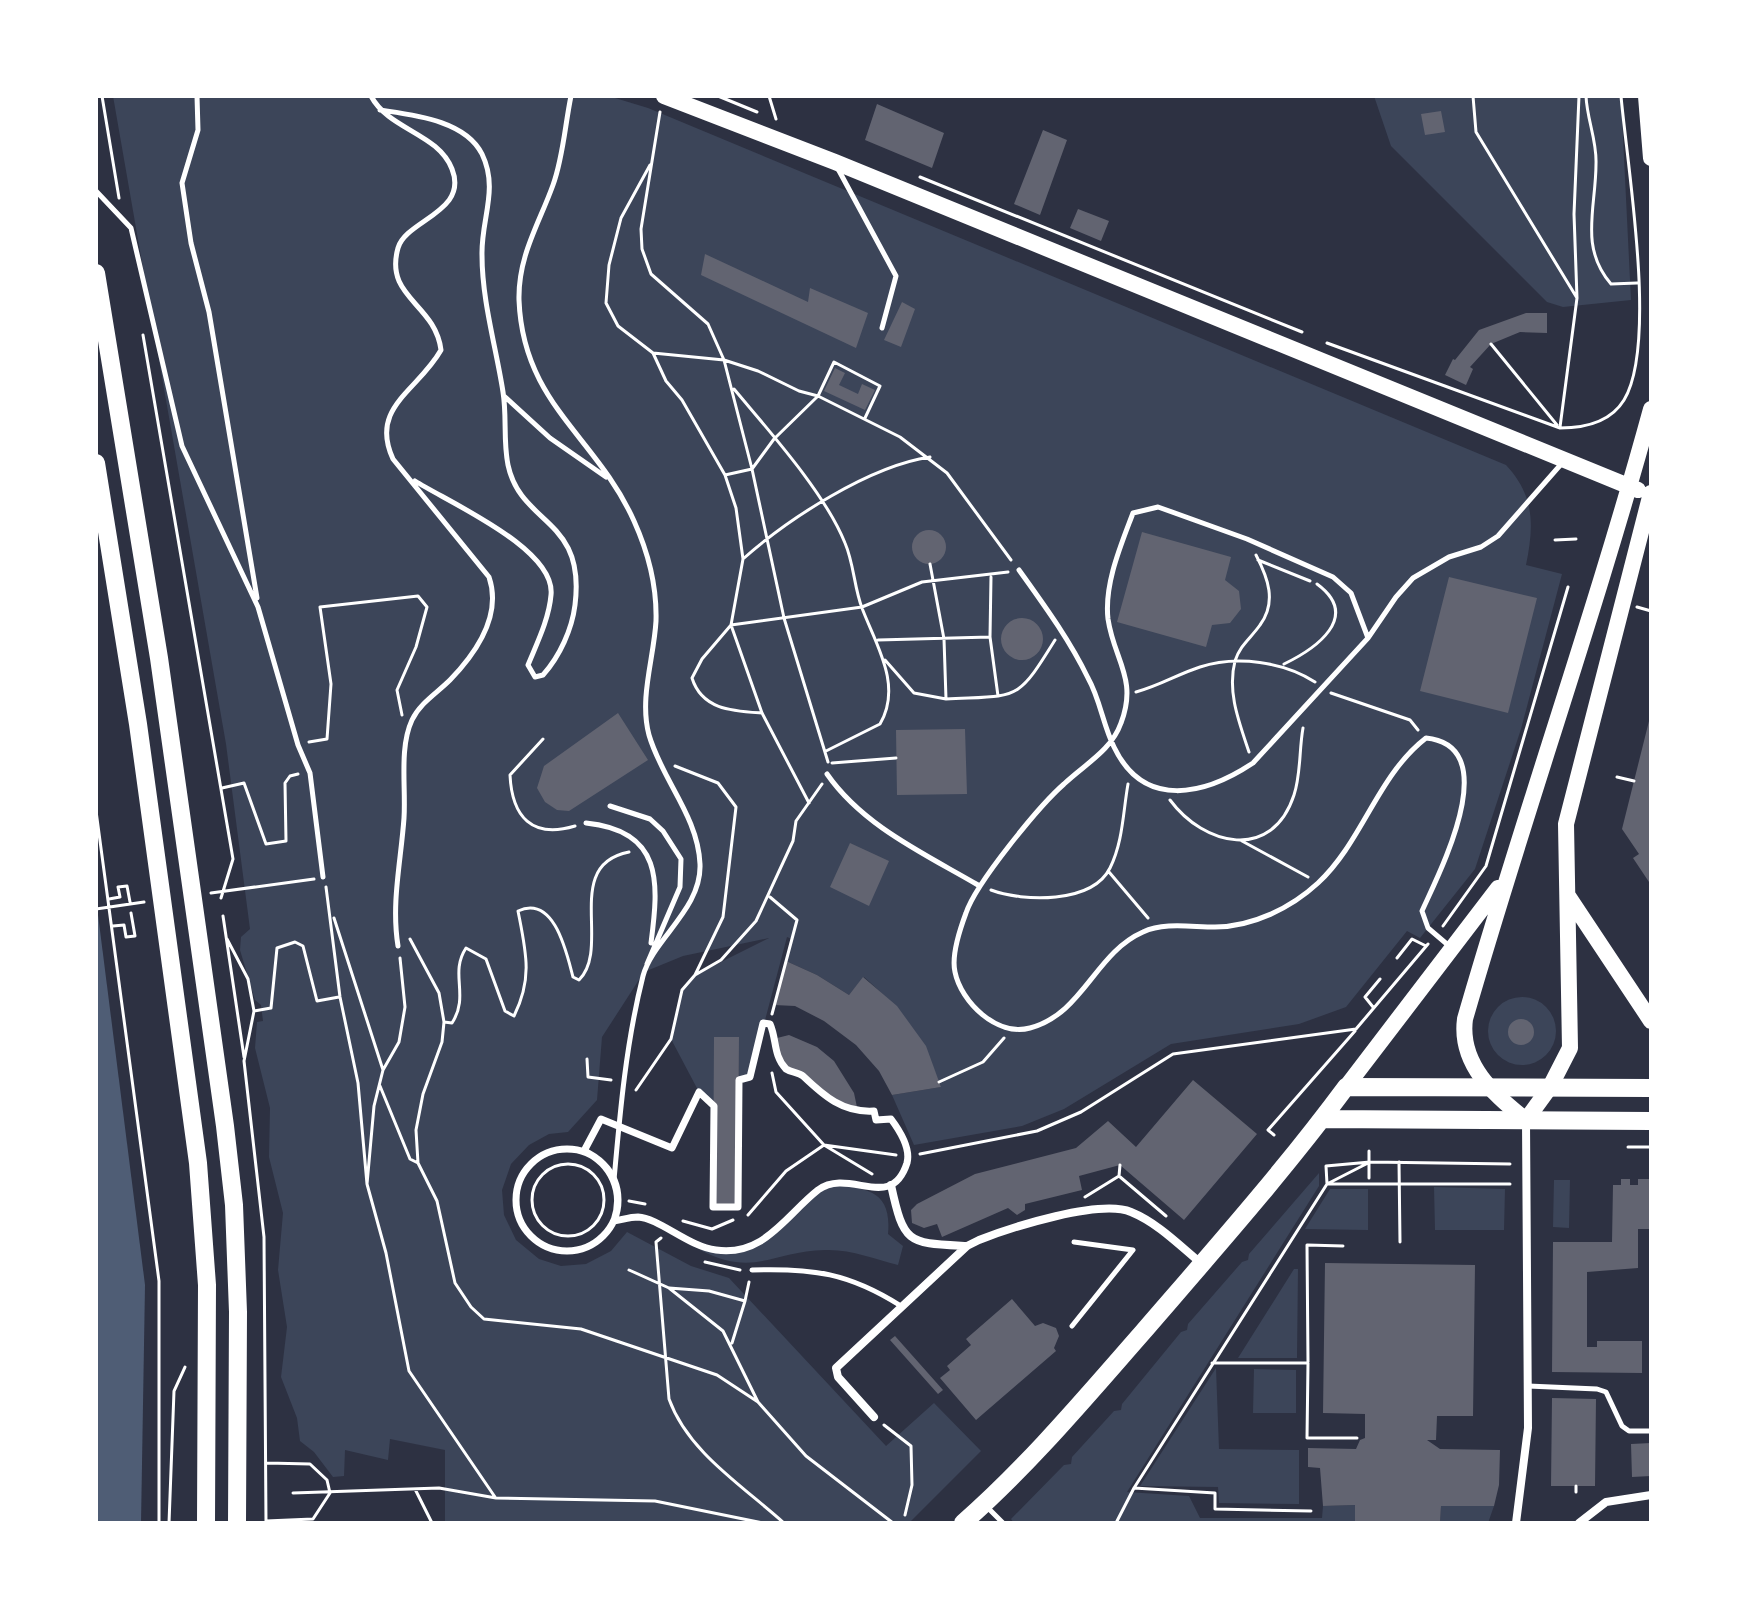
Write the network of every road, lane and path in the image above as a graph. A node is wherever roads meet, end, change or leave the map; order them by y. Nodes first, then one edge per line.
1 (102, 96) edge
2 (197, 96) edge
3 (371, 96) edge
4 (571, 96) edge
5 (664, 96) edge
6 (718, 96) edge
7 (769, 96) edge
8 (1473, 96) edge
9 (1579, 96) edge
10 (1586, 96) edge
11 (1621, 96) edge
12 (1646, 96) edge
13 (379, 110) junction
14 (659, 120) dead end
15 (1651, 158) edge
16 (835, 162) junction
17 (652, 163) junction
18 (919, 176) dead end
19 (96, 191) edge
20 (121, 214) junction
21 (96, 273) edge
22 (1637, 283) junction
23 (1577, 298) junction
24 (141, 325) dead end
25 (882, 328) dead end
26 (1307, 335) dead end
27 (1321, 341) dead end
28 (1491, 344) dead end
29 (653, 353) junction
30 (724, 360) junction
31 (732, 386) junction
32 (504, 396) junction
33 (818, 396) junction
34 (1651, 409) edge
35 (865, 418) junction
36 (1560, 428) junction
37 (774, 439) junction
38 (930, 457) junction
39 (1564, 462) junction
40 (96, 463) edge
41 (752, 469) junction
42 (725, 475) junction
43 (410, 478) junction
44 (609, 478) junction
45 (1629, 488) junction
46 (1651, 494) edge
47 (822, 504) junction
48 (767, 538) junction
49 (1247, 539) junction
50 (1576, 539) dead end
51 (1555, 540) dead end
52 (743, 559) junction
53 (1258, 560) junction
54 (930, 564) dead end
55 (1019, 570) junction
56 (991, 576) junction
57 (934, 580) junction
58 (1568, 587) dead end
59 (258, 607) junction
60 (862, 607) junction
61 (1637, 607) dead end
62 (1651, 611) edge
63 (784, 618) junction
64 (731, 625) junction
65 (1062, 630) junction
66 (990, 637) junction
67 (1368, 638) junction
68 (944, 639) junction
69 (878, 640) junction
70 (885, 660) junction
71 (1235, 662) junction
72 (1283, 665) junction
73 (1323, 687) junction
74 (1129, 693) junction
75 (998, 696) junction
76 (946, 699) junction
77 (1307, 704) junction
78 (762, 713) junction
79 (1426, 738) junction
80 (543, 739) dead end
81 (1112, 743) junction
82 (406, 744) junction
83 (298, 745) junction
84 (826, 751) junction
85 (896, 758) dead end
86 (661, 762) junction
87 (828, 763) junction
88 (1253, 763) junction
89 (1131, 773) junction
90 (827, 774) junction
91 (290, 776) dead end
92 (1617, 777) dead end
93 (1634, 781) dead end
94 (222, 788) junction
95 (1163, 791) junction
96 (809, 803) junction
97 (610, 806) dead end
98 (96, 811) edge
99 (586, 823) joint
100 (1242, 841) junction
101 (644, 849) junction
102 (1296, 869) dead end
103 (1109, 872) junction
104 (323, 877) joint
105 (1506, 877) junction
106 (978, 885) junction
107 (1568, 896) junction
108 (770, 897) junction
109 (221, 898) dead end
110 (109, 899) junction
111 (130, 902) dead end
112 (331, 908) junction
113 (131, 913) dead end
114 (223, 916) dead end
115 (113, 926) junction
116 (1155, 927) junction
117 (1436, 935) junction
118 (227, 939) junction
119 (398, 946) junction
120 (1426, 946) junction
121 (1452, 948) junction
122 (652, 956) junction
123 (1397, 958) dead end
124 (695, 975) junction
125 (1380, 979) dead end
126 (340, 997) junction
127 (774, 1005) dead end
128 (1374, 1008) junction
129 (254, 1011) junction
130 (1651, 1021) edge
131 (444, 1022) junction
132 (1010, 1028) junction
133 (1356, 1029) junction
134 (587, 1059) dead end
135 (244, 1061) junction
136 (383, 1070) junction
137 (771, 1071) dead end
138 (623, 1082) junction
139 (939, 1082) dead end
140 (380, 1086) junction
141 (1346, 1087) junction
142 (1488, 1087) junction
143 (1550, 1087) junction
144 (1651, 1088) edge
145 (630, 1097) dead end
146 (1322, 1119) junction
147 (1526, 1120) junction
148 (1651, 1121) edge
149 (619, 1126) junction
150 (1274, 1135) dead end
151 (824, 1145) junction
152 (1628, 1147) dead end
153 (1651, 1147) edge
154 (1369, 1151) dead end
155 (909, 1157) junction
156 (1370, 1162) junction
157 (1399, 1162) junction
158 (418, 1163) junction
159 (1510, 1164) dead end
160 (1120, 1165) dead end
161 (1369, 1178) dead end
162 (614, 1180) junction
163 (1399, 1183) junction
164 (367, 1184) junction
165 (1327, 1184) junction
166 (1510, 1184) dead end
167 (891, 1185) junction
168 (618, 1201) junction
169 (603, 1212) joint
170 (1166, 1215) dead end
171 (679, 1220) dead end
172 (656, 1242) dead end
173 (1074, 1242) dead end
174 (1400, 1242) dead end
175 (967, 1246) junction
176 (1343, 1246) dead end
177 (697, 1257) dead end
178 (1202, 1264) junction
179 (629, 1270) dead end
180 (752, 1270) junction
181 (669, 1288) junction
182 (745, 1301) junction
183 (901, 1306) junction
184 (1072, 1326) dead end
185 (731, 1346) junction
186 (1212, 1363) junction
187 (1308, 1363) junction
188 (185, 1367) dead end
189 (1528, 1386) junction
190 (758, 1402) junction
191 (874, 1417) joint
192 (1651, 1431) edge
193 (1357, 1438) dead end
194 (267, 1463) junction
195 (1576, 1486) dead end
196 (1134, 1488) junction
197 (415, 1489) junction
198 (160, 1492) junction
199 (170, 1492) junction
200 (1576, 1492) dead end
201 (293, 1493) dead end
202 (330, 1493) junction
203 (1651, 1495) edge
204 (496, 1498) junction
205 (985, 1504) junction
206 (1311, 1511) dead end
207 (905, 1515) dead end
208 (266, 1522) edge
209 (159, 1523) edge
210 (169, 1523) edge
211 (206, 1523) edge
212 (237, 1523) edge
213 (432, 1523) edge
214 (763, 1523) edge
215 (784, 1523) edge
216 (893, 1523) edge
217 (963, 1523) edge
218 (1003, 1523) edge
219 (1116, 1523) edge
220 (1516, 1523) edge
221 (1579, 1523) edge

1 - 20 path
2 - 59 lane
3 - 13 lane
4 - 44 lane
5 - 16 main road
6 - 7 path
8 - 23 path
9 - 23 path
10 - 22 path
11 - 22 path
12 - 15 main road
13 - 32 lane
13 - 43 lane
14 - 17 path
16 - 25 lane
16 - 39 main road
17 - 29 path
17 - 30 path
18 - 26 path
19 - 20 lane
20 - 59 lane
21 - 212 main road
22 - 36 path
23 - 36 path
24 - 94 path
27 - 36 path
28 - 36 path
29 - 30 path
29 - 42 path
30 - 31 path
30 - 33 path
31 - 37 path
31 - 41 path
32 - 43 lane
32 - 44 lane
33 - 35 path
33 - 35 path
33 - 37 path
34 - 45 main road
35 - 38 path
37 - 41 path
37 - 47 path
38 - 47 path
38 - 55 path
39 - 45 main road
39 - 67 lane
40 - 211 main road
41 - 42 path
41 - 48 path
42 - 52 path
43 - 82 lane
44 - 86 lane
45 - 46 main road
45 - 105 main road
46 - 107 main road
47 - 48 path
47 - 60 path
48 - 52 path
48 - 63 path
49 - 53 path
49 - 67 lane
49 - 74 lane
50 - 51 path
52 - 64 path
53 - 71 path
53 - 72 path
54 - 57 path
55 - 56 path
55 - 65 lane
56 - 57 path
56 - 66 path
57 - 60 path
57 - 68 path
58 - 117 path
59 - 83 lane
60 - 63 path
60 - 69 path
61 - 62 path
63 - 64 path
63 - 84 path
64 - 78 path
64 - 78 path
65 - 75 path
65 - 81 lane
66 - 68 path
66 - 75 path
67 - 73 lane
68 - 69 path
68 - 76 path
69 - 70 path
70 - 76 path
70 - 84 path
71 - 72 path
71 - 74 path
71 - 88 path
72 - 73 path
73 - 77 lane
73 - 79 path
74 - 81 lane
75 - 76 path
77 - 88 lane
77 - 100 path
78 - 96 path
79 - 116 lane
79 - 117 lane
80 - 99 path
81 - 89 lane
81 - 106 lane
82 - 83 path
82 - 119 lane
83 - 104 lane
84 - 87 path
85 - 87 path
86 - 122 lane
86 - 124 path
87 - 90 path
88 - 95 lane
89 - 95 lane
89 - 103 path
90 - 96 path
90 - 106 lane
91 - 94 path
92 - 93 path
94 - 109 path
95 - 100 path
96 - 108 path
97 - 122 lane
98 - 110 path
99 - 101 lane
100 - 102 path
101 - 122 lane
101 - 131 path
103 - 106 path
103 - 116 path
104 - 112 path
105 - 121 main road
105 - 142 main road
106 - 132 lane
107 - 130 main road
107 - 143 main road
108 - 124 path
108 - 127 path
110 - 111 path
110 - 115 path
112 - 126 path
112 - 136 path
113 - 115 path
114 - 118 path
115 - 198 path
116 - 132 lane
117 - 120 path
117 - 121 lane
118 - 129 path
118 - 135 path
119 - 131 path
119 - 136 path
120 - 123 path
120 - 128 path
121 - 141 main road
122 - 138 lane
124 - 145 path
125 - 128 path
126 - 129 path
126 - 164 path
128 - 133 path
129 - 135 path
131 - 158 path
132 - 139 path
133 - 150 path
133 - 155 path
134 - 138 path
135 - 194 path
136 - 140 path
137 - 151 path
138 - 149 lane
140 - 158 path
140 - 164 path
141 - 142 main road
141 - 146 main road
142 - 143 main road
142 - 147 main road
143 - 144 main road
143 - 147 main road
146 - 147 main road
146 - 178 main road
147 - 148 main road
147 - 189 street
149 - 155 street
149 - 162 lane
149 - 162 street
151 - 155 path
151 - 167 path
151 - 171 path
152 - 153 path
154 - 156 path
155 - 167 street
156 - 157 path
156 - 161 path
156 - 165 path
156 - 165 path
157 - 159 path
157 - 163 path
158 - 190 path
160 - 170 path
162 - 168 street
162 - 168 street
163 - 165 path
163 - 166 path
163 - 174 path
164 - 204 path
165 - 186 path
167 - 168 street
167 - 175 street
169 - 169 path
172 - 215 path
173 - 184 lane
175 - 178 street
175 - 183 street
176 - 187 path
177 - 180 path
178 - 205 main road
179 - 181 path
180 - 182 path
180 - 183 lane
181 - 182 path
181 - 185 path
182 - 185 path
183 - 191 street
185 - 190 path
186 - 187 path
186 - 196 path
187 - 193 path
188 - 199 path
189 - 192 lane
189 - 220 street
190 - 216 path
191 - 207 path
194 - 202 path
194 - 208 path
195 - 200 path
196 - 206 path
196 - 219 path
197 - 202 path
197 - 204 path
197 - 213 path
198 - 199 path
198 - 209 path
199 - 210 path
201 - 202 path
202 - 208 path
203 - 221 street
204 - 214 path
205 - 217 main road
205 - 218 lane

